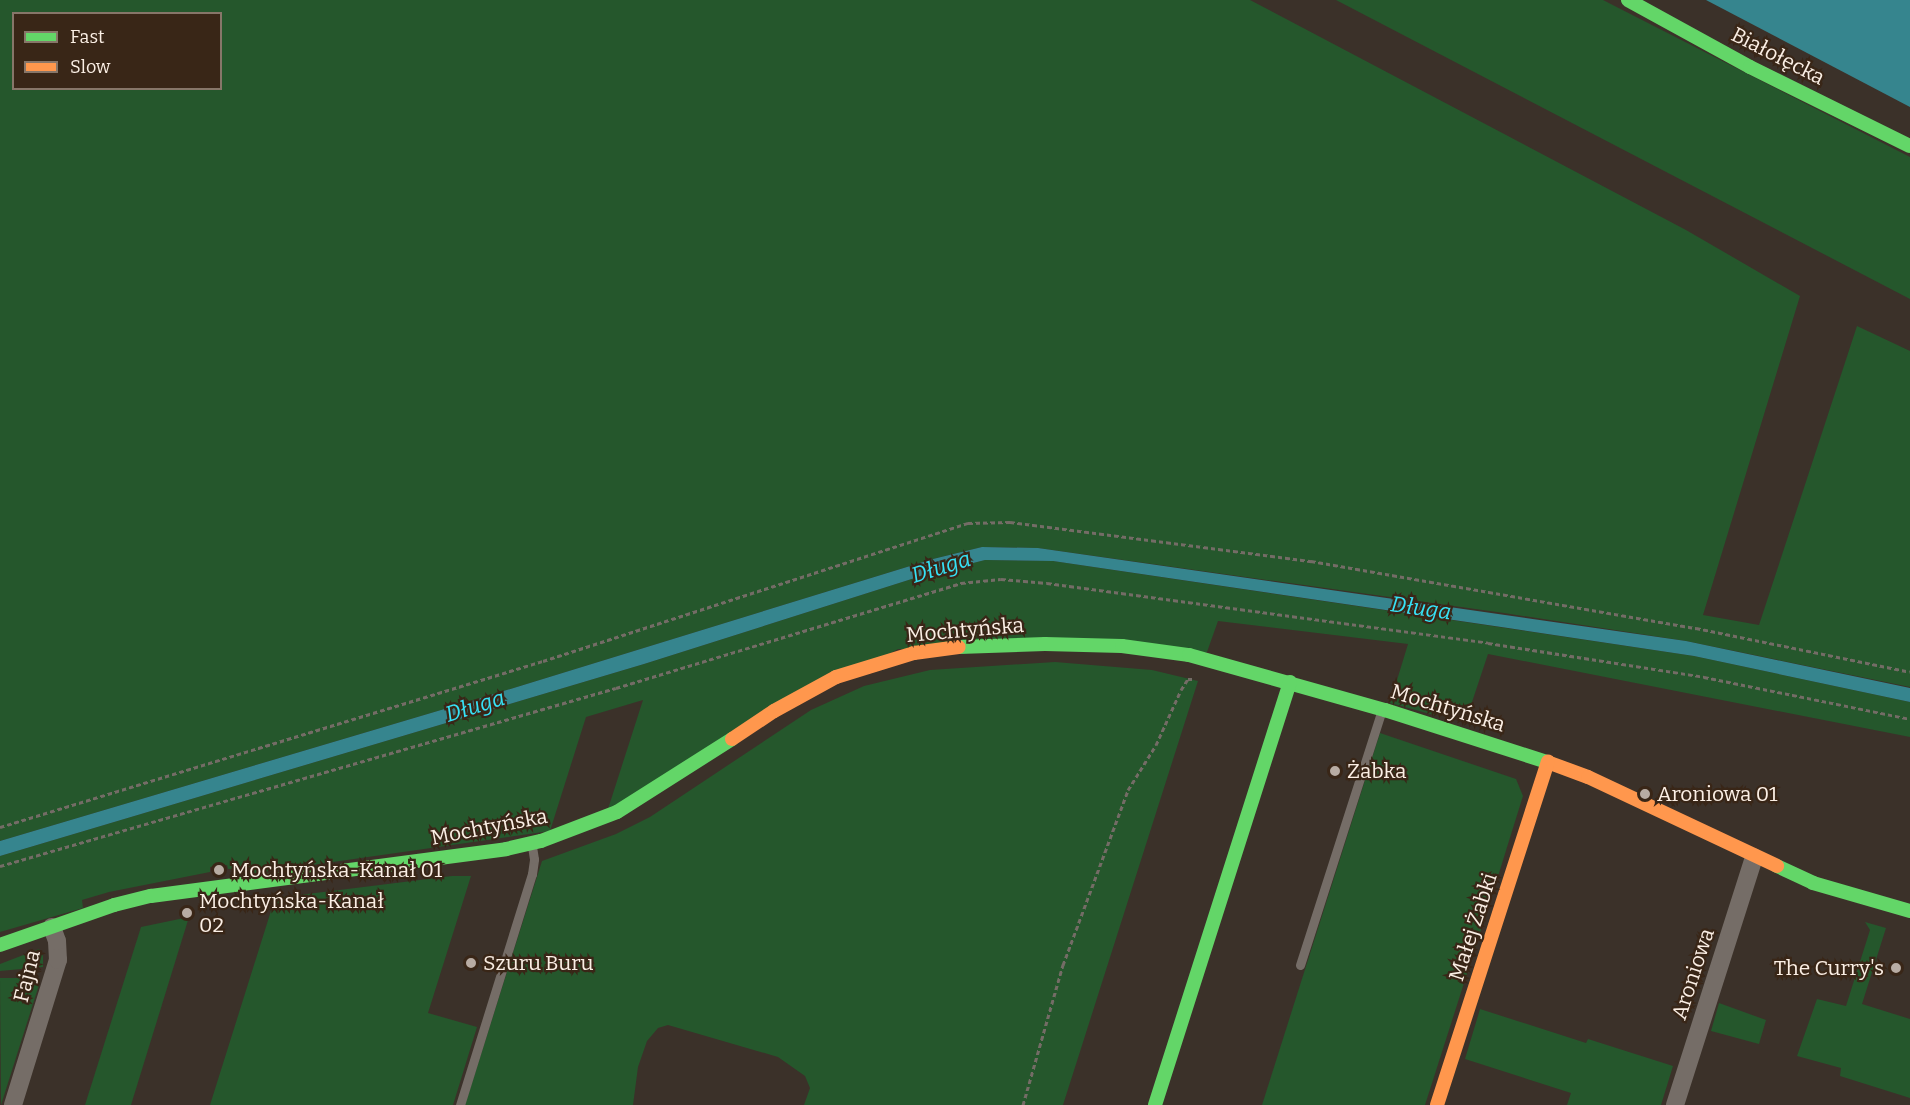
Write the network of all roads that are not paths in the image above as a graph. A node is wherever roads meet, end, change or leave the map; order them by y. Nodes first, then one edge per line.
1 (1628, 0) edge
2 (1910, 146) edge
3 (1290, 682) junction
4 (1382, 709) junction
5 (1548, 762) junction
6 (532, 843) junction
7 (1754, 857) junction
8 (1910, 911) edge
9 (52, 927) junction
10 (0, 945) edge
11 (1300, 964) dead end
12 (13, 1105) edge
13 (460, 1105) edge
14 (1155, 1105) edge
15 (1437, 1105) edge
16 (1675, 1105) edge

1 - 2 street, Białołęcka
3 - 4 street, Mochtyńska
3 - 6 street, Mochtyńska
3 - 14 street
4 - 5 street, Mochtyńska
4 - 11 lane
5 - 7 street, Mochtyńska
5 - 15 street, Małej Żabki
6 - 9 street, Mochtyńska
6 - 13 lane
7 - 8 street, Mochtyńska
7 - 16 street, Aroniowa
9 - 10 street, Mochtyńska
9 - 12 street, Fajna

